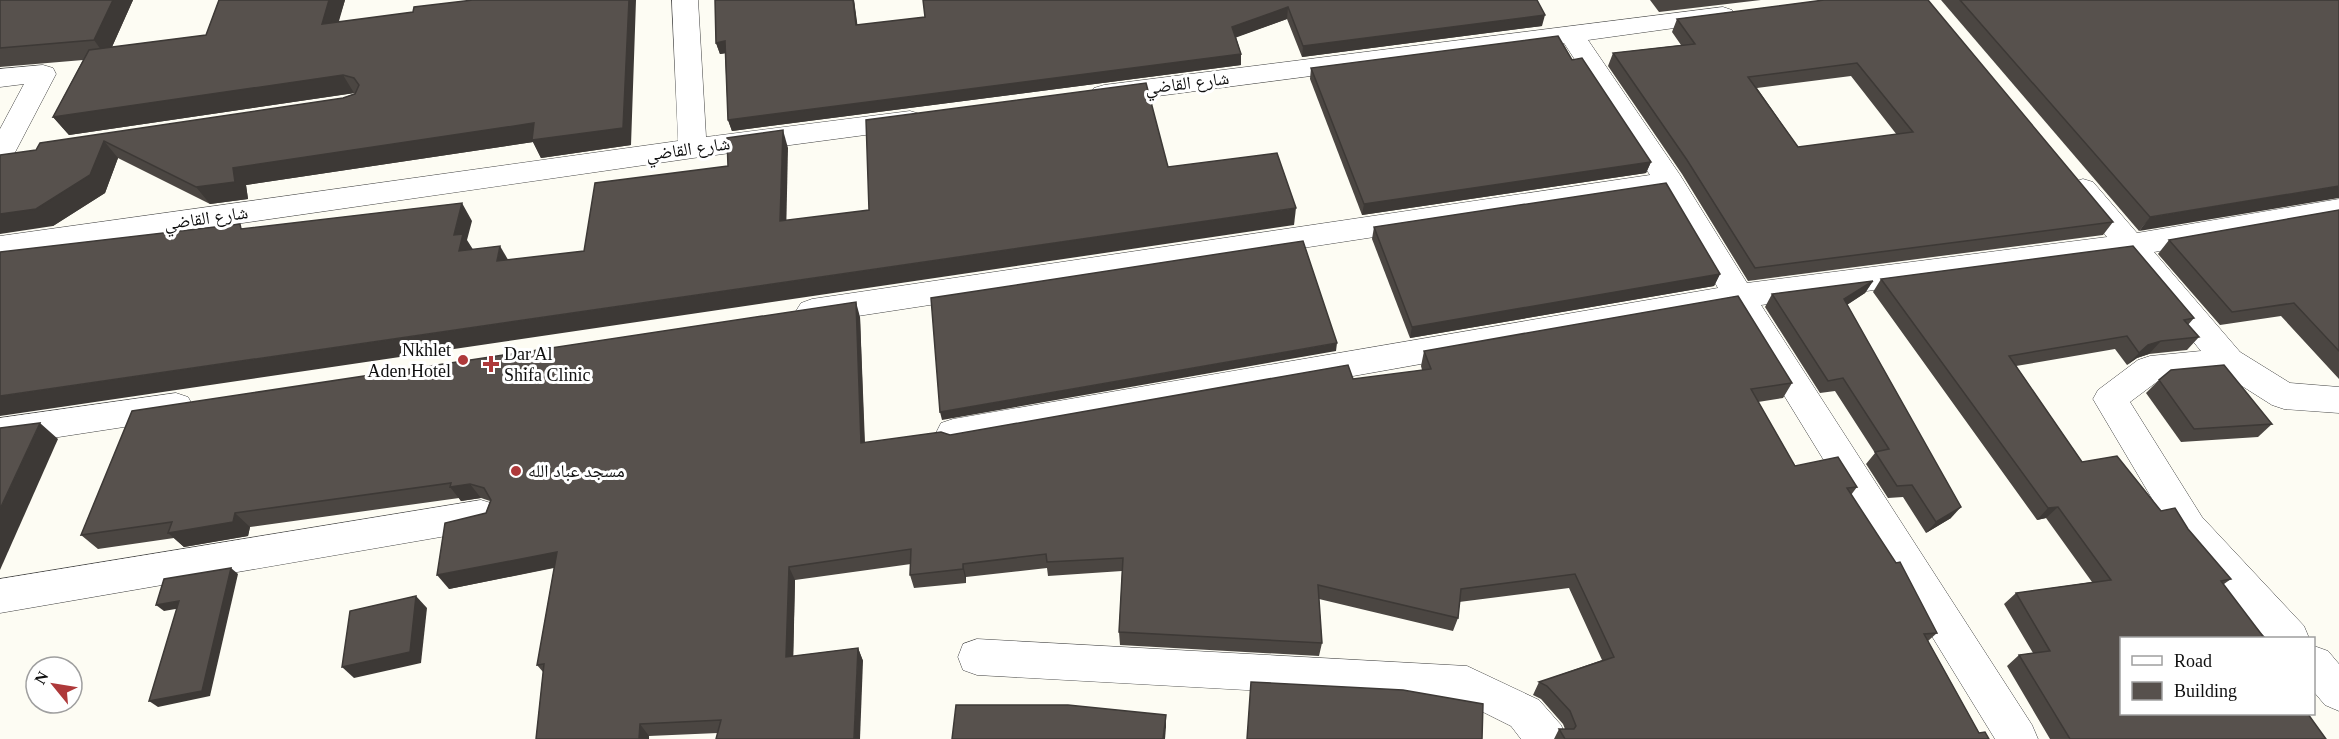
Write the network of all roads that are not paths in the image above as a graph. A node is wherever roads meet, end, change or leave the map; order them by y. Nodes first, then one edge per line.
1 (685, 0) edge
2 (1746, 12) edge
3 (1570, 33) junction
4 (0, 78) edge
5 (1084, 97) edge
6 (930, 117) edge
7 (693, 148) junction
8 (35, 152) edge
9 (0, 156) edge
10 (2070, 172) edge
11 (1670, 182) junction
12 (2339, 209) edge
13 (2131, 245) junction
14 (0, 247) edge
15 (1739, 296) junction
16 (782, 315) edge
17 (2228, 361) junction
18 (2339, 400) edge
19 (201, 402) edge
20 (0, 432) edge
21 (953, 433) edge
22 (481, 515) edge
23 (0, 596) edge
24 (2288, 637) edge
25 (977, 657) dead end
26 (2315, 666) edge
27 (2339, 692) edge
28 (1547, 739) edge
29 (2018, 739) edge

1 - 7 street
2 - 3 street, شارع القاضي
3 - 5 street, شارع القاضي
3 - 11 street
4 - 9 street
6 - 7 street, شارع القاضي
7 - 14 street, شارع القاضي
8 - 9 street
10 - 13 street
11 - 15 street
11 - 16 street
12 - 13 street
13 - 15 street
13 - 17 street
15 - 21 street
15 - 29 street
17 - 18 street
17 - 24 street
19 - 20 street
22 - 23 street
25 - 28 street
26 - 27 street

